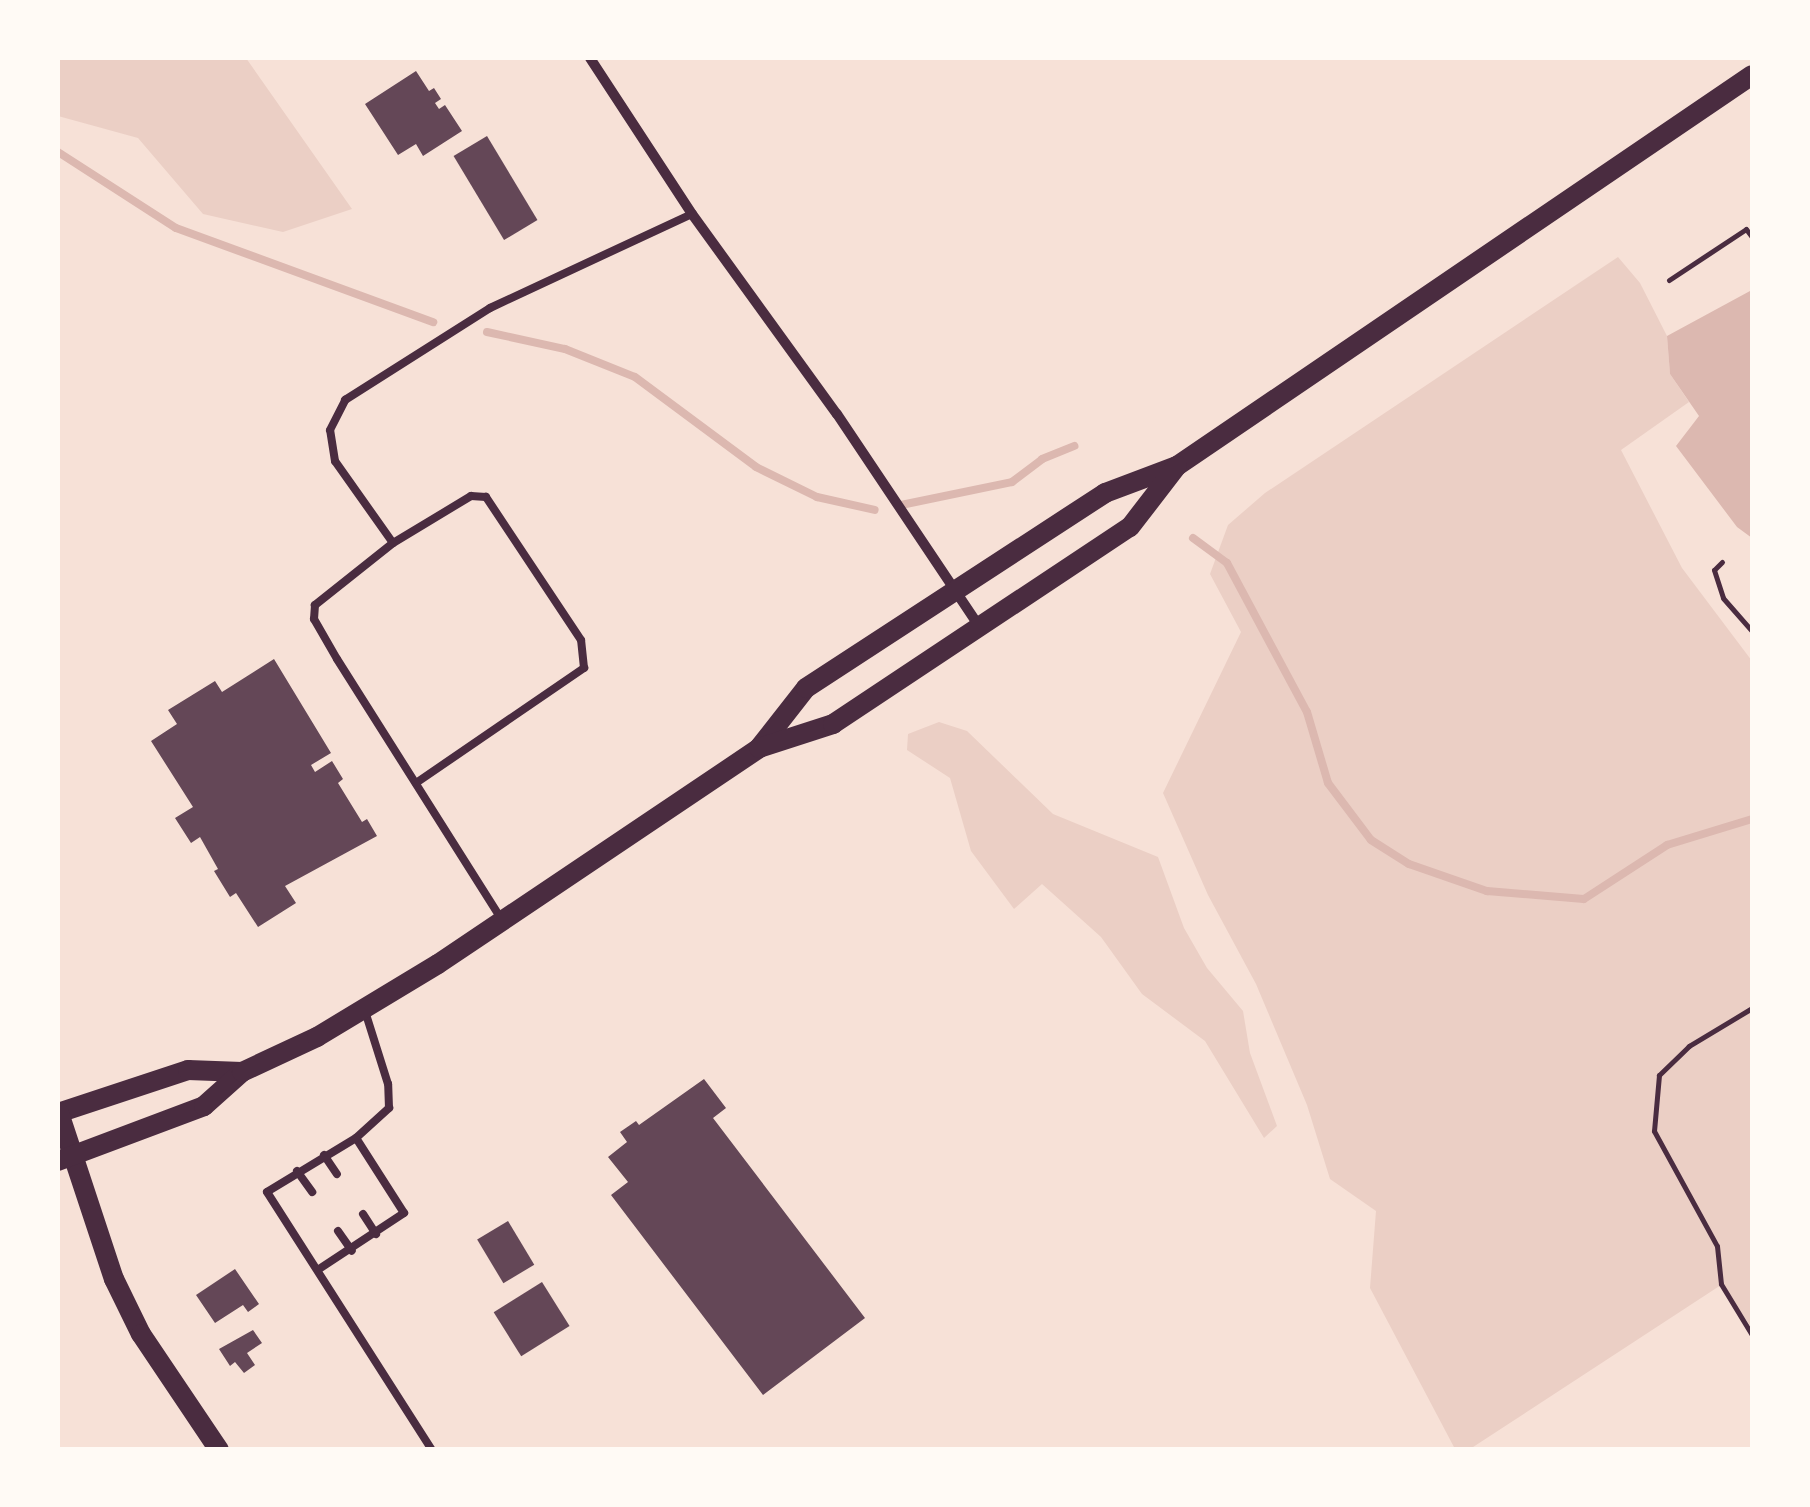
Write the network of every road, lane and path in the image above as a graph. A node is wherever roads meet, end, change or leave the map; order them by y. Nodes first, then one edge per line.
1 (590, 58) edge
2 (1752, 75) edge
3 (692, 214) junction
4 (1752, 237) edge
5 (1669, 280) dead end
6 (1177, 466) junction
7 (392, 543) junction
8 (1722, 562) dead end
9 (954, 591) junction
10 (979, 627) junction
11 (1752, 631) edge
12 (759, 748) junction
13 (416, 783) junction
14 (503, 921) junction
15 (1752, 1008) edge
16 (364, 1009) junction
17 (242, 1072) junction
18 (58, 1113) edge
19 (356, 1138) junction
20 (324, 1155) junction
21 (65, 1159) edge
22 (297, 1170) junction
23 (336, 1174) dead end
24 (312, 1192) dead end
25 (363, 1214) dead end
26 (338, 1231) dead end
27 (376, 1234) junction
28 (352, 1251) junction
29 (319, 1269) junction
30 (1752, 1335) edge
31 (219, 1450) edge
32 (432, 1450) edge

1 - 3 street
2 - 6 main road
3 - 7 lane
3 - 9 street
4 - 5 path
6 - 9 main road
6 - 10 main road
7 - 13 lane
7 - 13 lane
8 - 11 path
9 - 10 street
9 - 12 main road
10 - 12 main road
12 - 14 main road
13 - 14 lane
14 - 16 main road
15 - 30 path
16 - 17 main road
16 - 19 lane
17 - 18 main road
17 - 21 main road
18 - 21 main road
19 - 20 lane
19 - 27 lane
20 - 22 lane
20 - 23 lane
21 - 31 main road
22 - 24 lane
22 - 29 lane
25 - 27 lane
26 - 28 lane
27 - 28 lane
28 - 29 lane
29 - 32 lane

